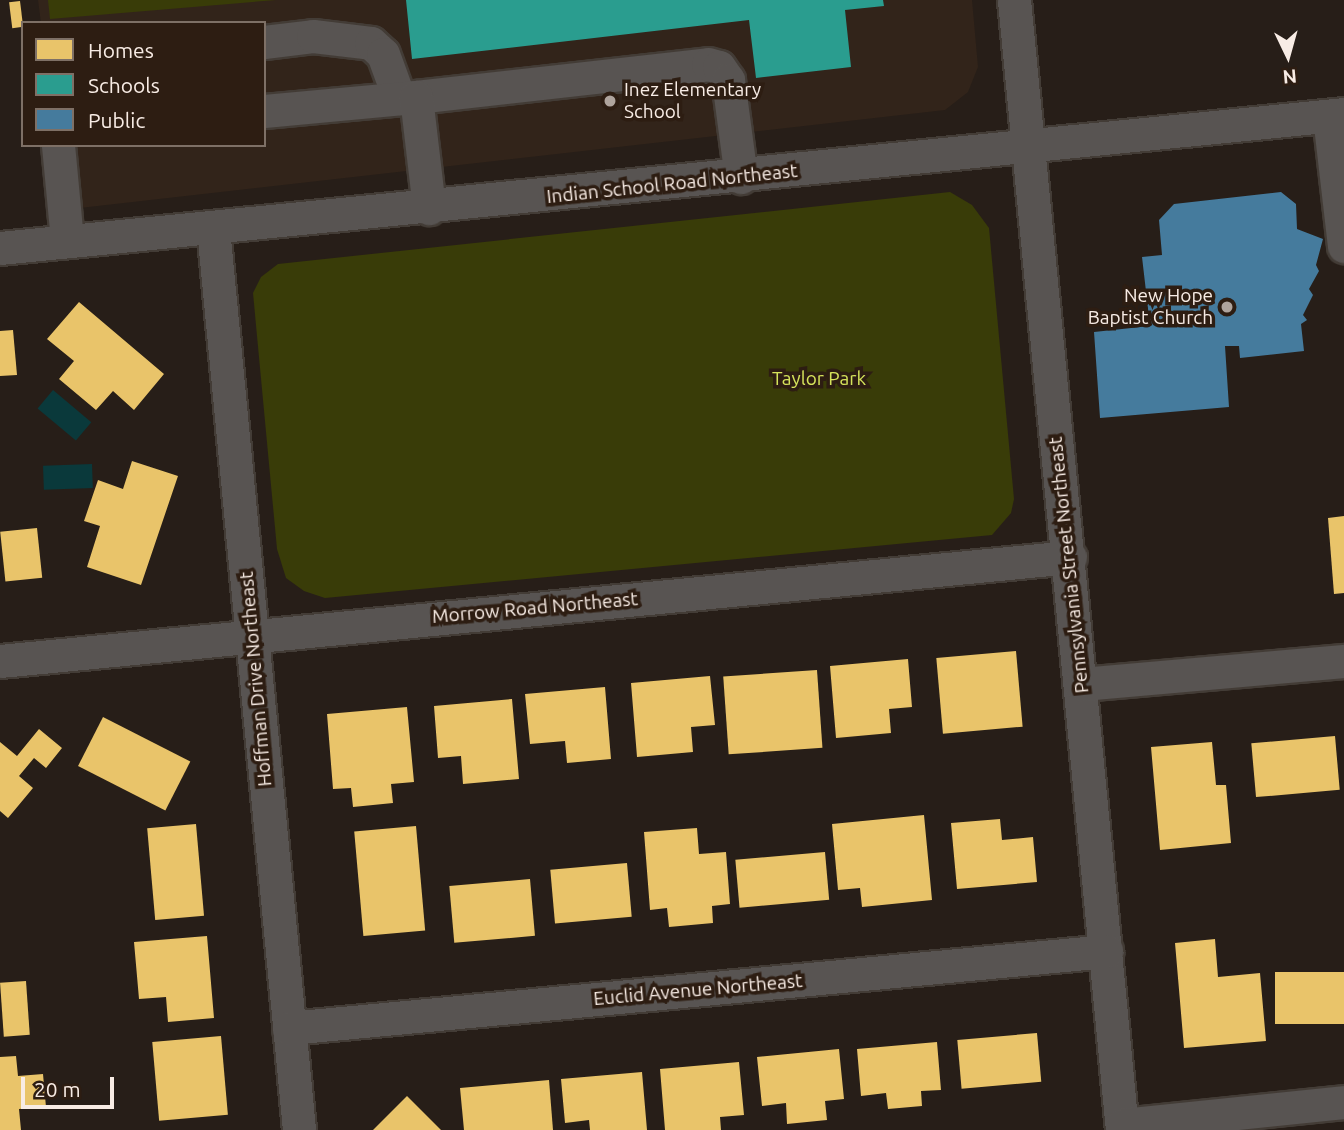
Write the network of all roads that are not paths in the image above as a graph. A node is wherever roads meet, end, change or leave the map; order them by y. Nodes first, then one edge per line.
1 (1014, 0) edge
2 (266, 41) edge
3 (407, 97) junction
4 (266, 111) edge
5 (1337, 115) edge
6 (58, 147) edge
7 (1030, 148) junction
8 (741, 177) junction
9 (429, 208) junction
10 (213, 228) junction
11 (67, 242) junction
12 (1344, 246) edge
13 (0, 248) edge
14 (1070, 556) junction
15 (252, 635) junction
16 (0, 661) edge
17 (1344, 661) edge
18 (1081, 684) junction
19 (1106, 951) junction
20 (289, 1028) junction
21 (1344, 1102) edge
22 (1122, 1127) edge
23 (299, 1130) edge

1 - 7 street, Pennsylvania Street Northeast
2 - 3 street
3 - 4 street
3 - 8 street
3 - 9 street
5 - 7 street, Indian School Road Northeast
5 - 12 street
6 - 11 street
7 - 8 street, Indian School Road Northeast
7 - 14 street, Pennsylvania Street Northeast
8 - 9 street, Indian School Road Northeast
9 - 10 street, Indian School Road Northeast
10 - 11 street, Indian School Road Northeast
10 - 15 street, Hoffman Drive Northeast
11 - 13 street, Indian School Road Northeast
14 - 15 street, Morrow Road Northeast
14 - 18 street, Pennsylvania Street Northeast
15 - 16 street, Morrow Road Northeast
15 - 20 street, Hoffman Drive Northeast
17 - 18 street
18 - 19 street, Pennsylvania Street Northeast
19 - 20 street, Euclid Avenue Northeast
19 - 22 street, Pennsylvania Street Northeast
20 - 23 street, Hoffman Drive Northeast
21 - 22 street

